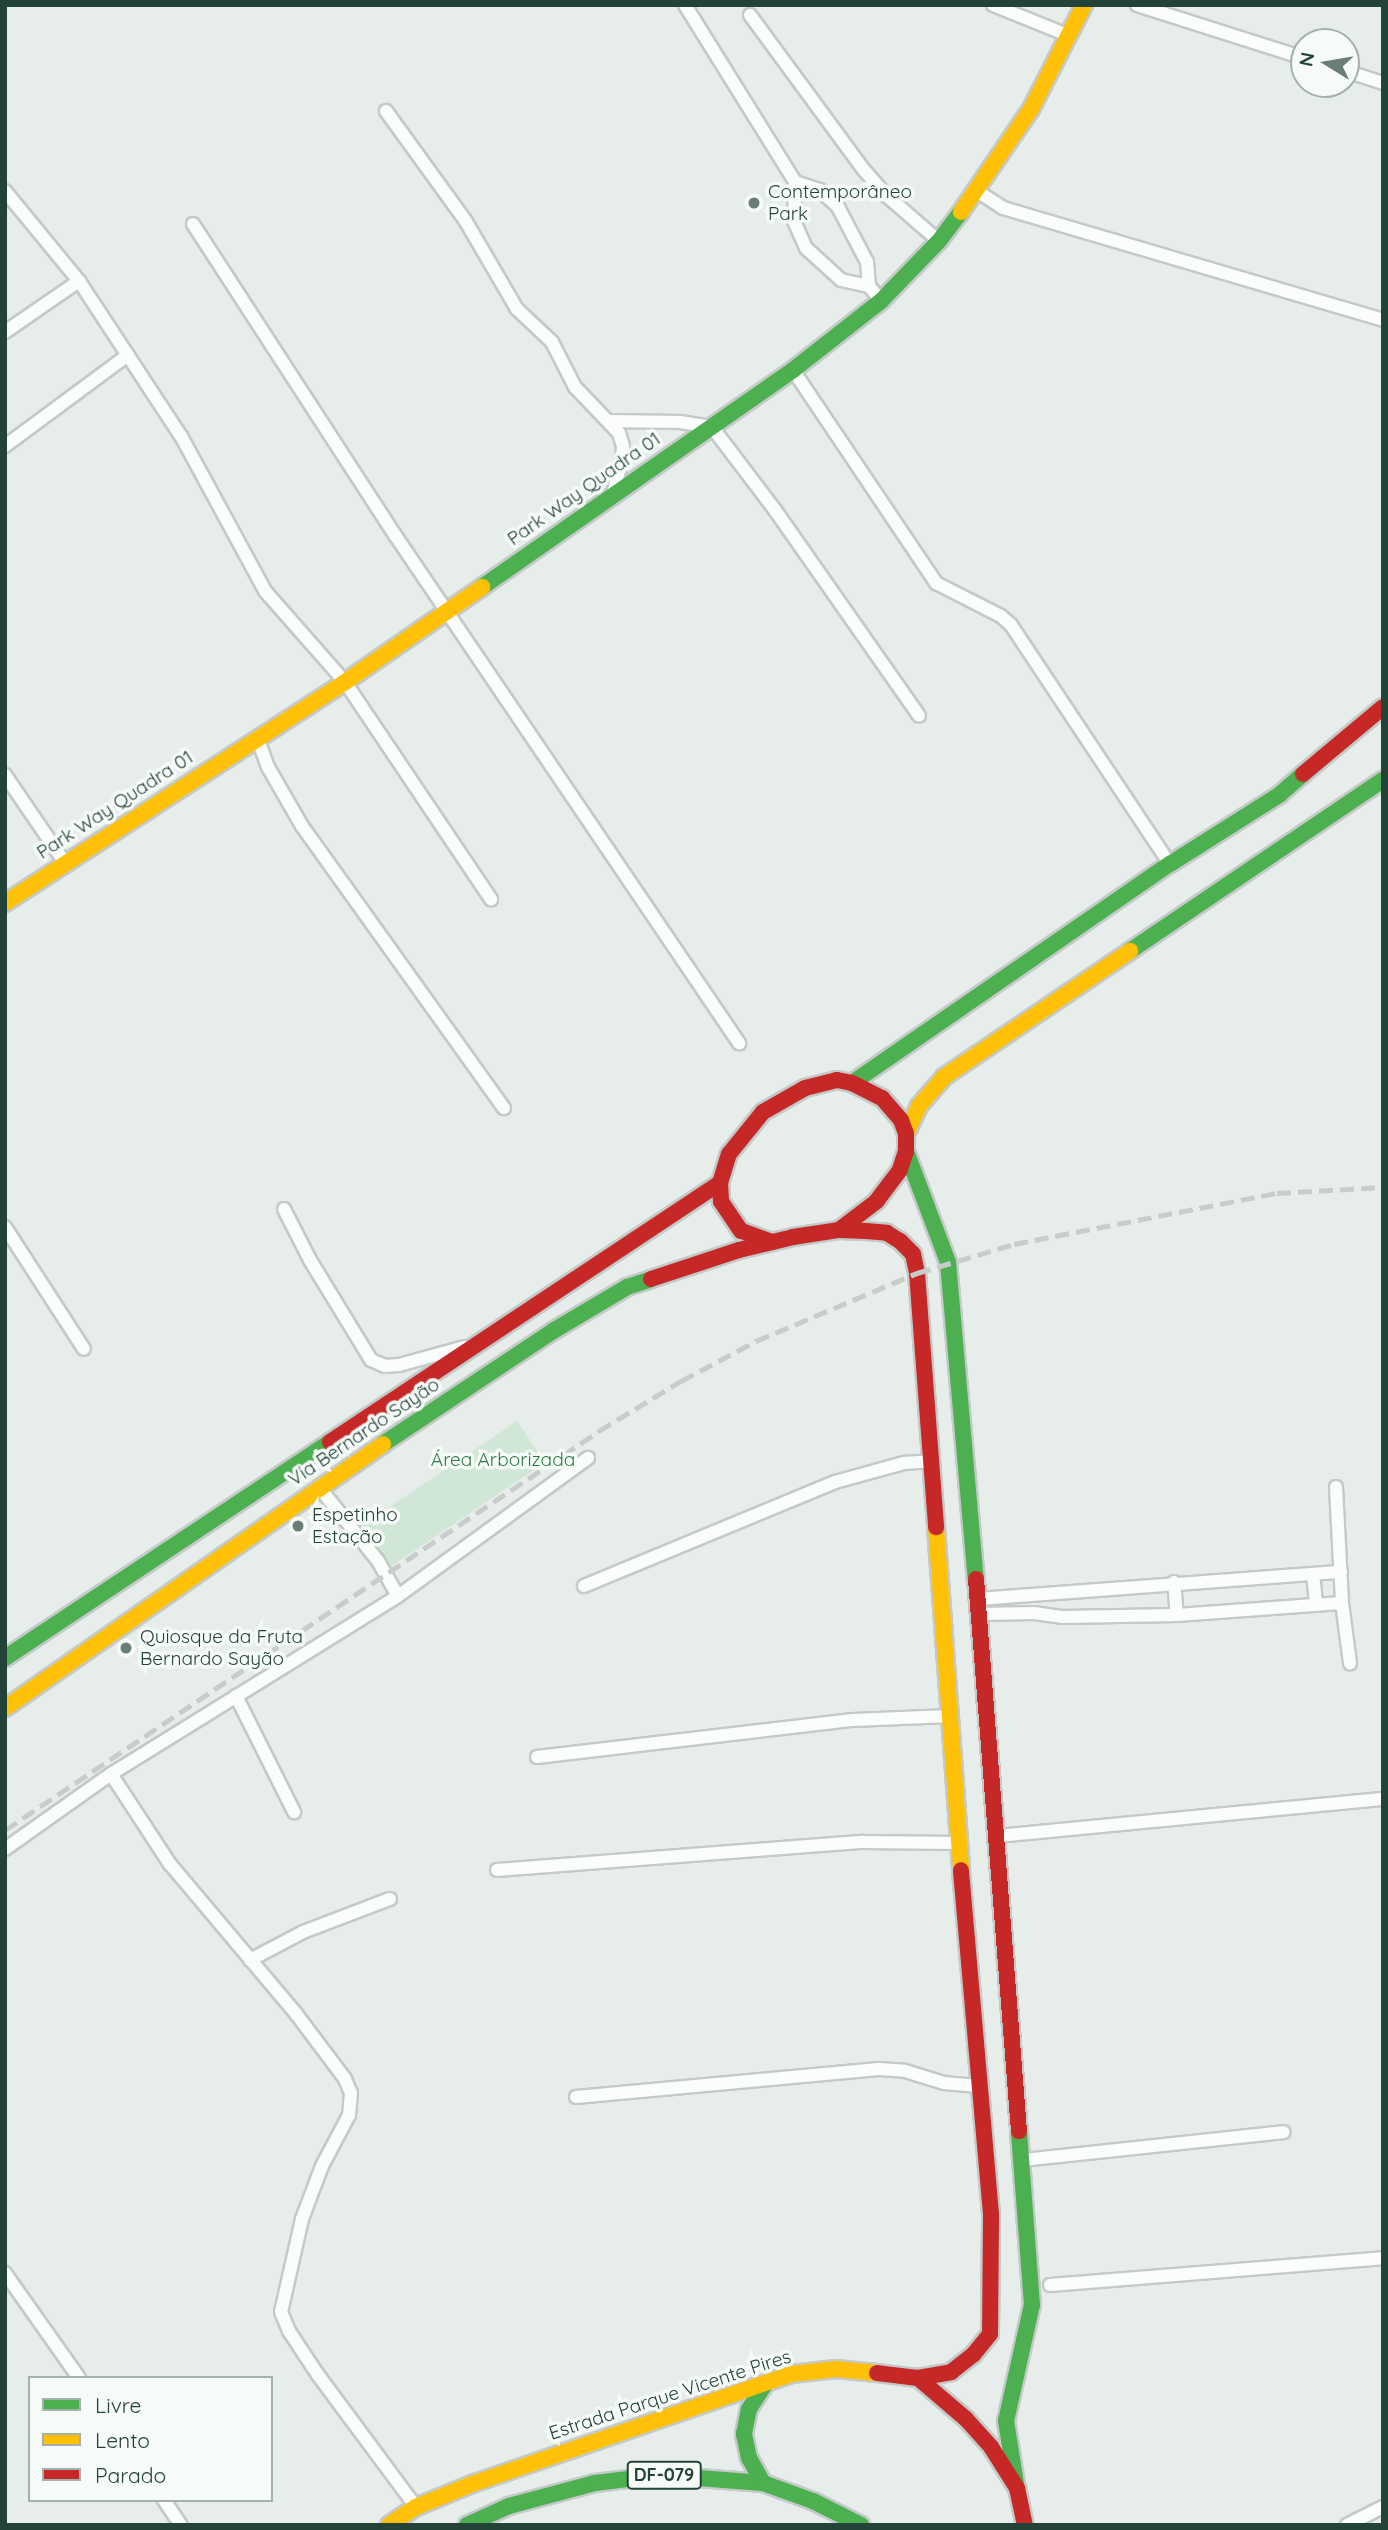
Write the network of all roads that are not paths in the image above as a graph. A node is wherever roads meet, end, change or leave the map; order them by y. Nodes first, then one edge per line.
1 (685, 5) edge
2 (993, 5) edge
3 (1084, 5) edge
4 (1137, 5) edge
5 (750, 15) dead end
6 (1070, 37) junction
7 (1290, 54) edge
8 (1360, 76) edge
9 (1383, 83) edge
10 (386, 111) dead end
11 (794, 182) junction
12 (5, 191) edge
13 (977, 191) junction
14 (193, 223) dead end
15 (939, 241) junction
16 (79, 281) junction
17 (869, 286) junction
18 (881, 301) junction
19 (1383, 320) edge
20 (5, 332) edge
21 (128, 355) junction
22 (793, 370) junction
23 (609, 421) junction
24 (712, 427) junction
25 (5, 446) edge
26 (613, 493) junction
27 (447, 609) junction
28 (345, 682) junction
29 (1383, 707) edge
30 (919, 716) dead end
31 (257, 737) junction
32 (5, 775) edge
33 (1383, 780) edge
34 (65, 863) junction
35 (1170, 864) junction
36 (491, 899) dead end
37 (5, 903) edge
38 (739, 1042) dead end
39 (852, 1083) junction
40 (504, 1108) dead end
41 (906, 1134) junction
42 (906, 1151) junction
43 (720, 1183) junction
44 (284, 1209) dead end
45 (5, 1227) edge
46 (839, 1230) junction
47 (772, 1242) junction
48 (472, 1345) junction
49 (84, 1349) dead end
50 (588, 1458) dead end
51 (933, 1461) junction
52 (319, 1487) junction
53 (1336, 1487) dead end
54 (1341, 1573) junction
55 (1313, 1574) junction
56 (1174, 1582) junction
57 (584, 1586) dead end
58 (1062, 1592) junction
59 (398, 1596) junction
60 (1342, 1603) junction
61 (1316, 1604) junction
62 (979, 1606) junction
63 (1177, 1615) junction
64 (1062, 1617) junction
65 (5, 1658) edge
66 (1350, 1662) dead end
67 (236, 1696) junction
68 (5, 1708) edge
69 (950, 1716) junction
70 (537, 1757) dead end
71 (111, 1774) junction
72 (1383, 1799) edge
73 (294, 1812) dead end
74 (998, 1836) junction
75 (959, 1843) junction
76 (5, 1849) edge
77 (497, 1870) dead end
78 (390, 1899) dead end
79 (250, 1960) junction
80 (981, 2086) junction
81 (576, 2097) dead end
82 (1283, 2132) dead end
83 (1023, 2160) junction
84 (1383, 2258) edge
85 (1030, 2272) junction
86 (5, 2273) edge
87 (1050, 2285) junction
88 (1031, 2299) junction
89 (78, 2376) edge
90 (918, 2378) junction
91 (765, 2383) junction
92 (763, 2483) junction
93 (1017, 2488) junction
94 (165, 2502) edge
95 (416, 2507) junction
96 (1383, 2507) edge
97 (181, 2525) edge
98 (388, 2525) edge
99 (467, 2525) edge
100 (861, 2525) edge
101 (1025, 2525) edge
102 (1347, 2525) edge

1 - 11 street
2 - 6 street
3 - 6 main road, Park Way Quadra 01
4 - 7 street
5 - 15 street
6 - 13 main road, Park Way Quadra 01
8 - 9 street
10 - 23 street
11 - 17 street
11 - 17 street
12 - 16 street
13 - 15 main road, Park Way Quadra 01
13 - 19 street
14 - 27 street
15 - 18 main road, Park Way Quadra 01
16 - 20 street
16 - 21 street
17 - 18 street
18 - 22 main road, Park Way Quadra 01
21 - 25 street
21 - 28 street
22 - 24 main road, Park Way Quadra 01
22 - 35 street
23 - 24 street
23 - 26 street
24 - 26 main road, Park Way Quadra 01
24 - 30 street
26 - 27 main road, Park Way Quadra 01
27 - 28 main road, Park Way Quadra 01
27 - 38 street
28 - 31 main road, Park Way Quadra 01
28 - 36 street
29 - 35 main road
31 - 34 main road, Park Way Quadra 01
31 - 40 street
32 - 34 street
33 - 41 main road
34 - 37 main road, Park Way Quadra 01
35 - 39 main road
39 - 41 main road
39 - 43 main road
41 - 42 main road
42 - 46 main road
42 - 62 main road
43 - 47 main road
43 - 48 main road
44 - 48 street
45 - 49 street
46 - 47 main road
46 - 51 main road, Estrada Parque Vicente Pires
47 - 52 main road, Via Bernardo Sayão
48 - 65 main road
50 - 59 street
51 - 57 street
51 - 69 main road, Estrada Parque Vicente Pires
52 - 59 street
52 - 68 main road, Via Bernardo Sayão
53 - 54 street
54 - 55 street
54 - 60 street
55 - 56 street
55 - 61 street
56 - 58 street
56 - 63 street
58 - 62 street
58 - 64 street
59 - 67 street
60 - 61 street
60 - 66 street
61 - 63 street
62 - 64 street
62 - 74 main road
63 - 64 street
67 - 71 street
67 - 73 street
69 - 70 street
69 - 75 main road, Estrada Parque Vicente Pires
71 - 76 street
71 - 79 street
72 - 74 street
74 - 83 main road
75 - 77 street
75 - 80 main road, Estrada Parque Vicente Pires
78 - 79 street
79 - 95 street
80 - 81 street
80 - 90 main road, Estrada Parque Vicente Pires
82 - 83 street
83 - 85 main road
84 - 87 street
85 - 87 street
85 - 88 main road
86 - 89 street
87 - 88 street
88 - 93 main road
90 - 91 main road, Estrada Parque Vicente Pires
90 - 93 main road
91 - 92 main road
91 - 95 main road, Estrada Parque Vicente Pires
92 - 99 main road, DF-079
92 - 100 main road, DF-079
93 - 101 main road
94 - 97 street
95 - 98 main road, Estrada Parque Vicente Pires
96 - 102 street

